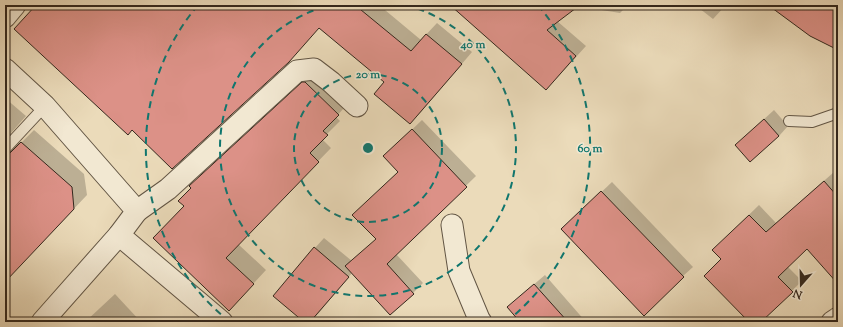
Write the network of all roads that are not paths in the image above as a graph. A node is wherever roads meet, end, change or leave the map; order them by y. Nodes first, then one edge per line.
1 (15, 5) edge
2 (5, 17) edge
3 (5, 68) edge
4 (45, 106) junction
5 (357, 106) dead end
6 (838, 113) edge
7 (789, 121) dead end
8 (5, 149) edge
9 (137, 211) junction
10 (452, 225) dead end
11 (119, 236) junction
12 (838, 318) edge
13 (42, 322) edge
14 (222, 322) edge
15 (481, 322) edge
16 (832, 322) edge

1 - 2 street
3 - 4 street
4 - 8 lane
4 - 9 street
5 - 9 street
6 - 7 lane
9 - 11 street
10 - 15 street
11 - 13 street
11 - 14 street
12 - 16 street

